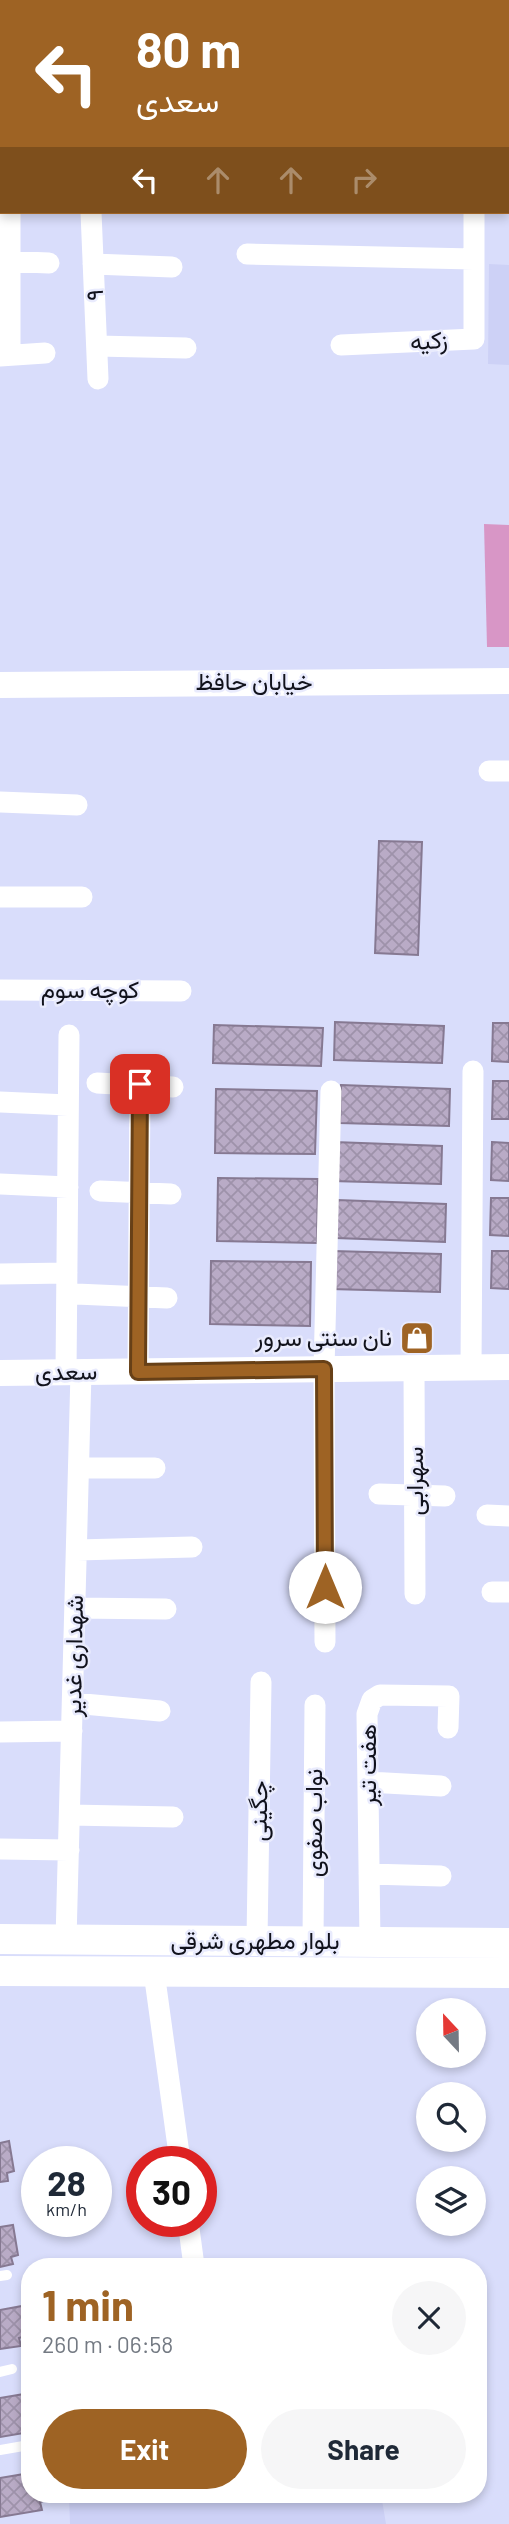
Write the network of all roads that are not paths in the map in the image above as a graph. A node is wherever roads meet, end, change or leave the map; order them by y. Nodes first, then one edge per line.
1 (10, 214) edge
2 (91, 214) edge
3 (474, 214) edge
4 (247, 254) dead end
5 (474, 259) junction
6 (5, 261) edge
7 (49, 263) dead end
8 (93, 264) junction
9 (172, 267) dead end
10 (341, 345) dead end
11 (97, 346) junction
12 (186, 348) dead end
13 (46, 353) dead end
14 (5, 355) edge
15 (98, 379) dead end
16 (509, 681) edge
17 (0, 684) edge
18 (0, 802) edge
19 (77, 805) dead end
20 (0, 897) edge
21 (82, 897) dead end
22 (0, 990) edge
23 (181, 991) dead end
24 (69, 1035) dead end
25 (473, 1071) dead end
26 (97, 1083) dead end
27 (140, 1084) junction
28 (173, 1087) dead end
29 (331, 1091) dead end
30 (0, 1102) edge
31 (68, 1105) junction
32 (0, 1184) edge
33 (68, 1187) junction
34 (100, 1191) dead end
35 (139, 1193) junction
36 (171, 1194) dead end
37 (67, 1273) junction
38 (0, 1274) edge
39 (76, 1294) dead end
40 (139, 1297) junction
41 (167, 1298) dead end
42 (471, 1367) junction
43 (509, 1367) edge
44 (414, 1368) junction
45 (324, 1369) junction
46 (73, 1372) junction
47 (138, 1372) junction
48 (0, 1373) edge
49 (79, 1468) junction
50 (155, 1468) dead end
51 (379, 1494) dead end
52 (415, 1495) junction
53 (445, 1496) dead end
54 (487, 1516) dead end
55 (509, 1516) edge
56 (192, 1547) dead end
57 (77, 1550) junction
58 (415, 1594) dead end
59 (75, 1608) junction
60 (166, 1609) dead end
61 (325, 1642) dead end
62 (261, 1682) dead end
63 (73, 1703) junction
64 (314, 1705) dead end
65 (160, 1711) dead end
66 (448, 1728) dead end
67 (72, 1731) junction
68 (0, 1732) edge
69 (368, 1782) junction
70 (441, 1786) dead end
71 (70, 1815) junction
72 (173, 1817) dead end
73 (0, 1849) edge
74 (69, 1850) junction
75 (369, 1874) junction
76 (440, 1876) dead end
77 (0, 1940) edge
78 (66, 1940) junction
79 (257, 1940) junction
80 (313, 1941) junction
81 (370, 1942) junction
82 (509, 1943) edge
83 (0, 1971) edge
84 (154, 1972) junction
85 (509, 1973) edge
86 (178, 2146) edge
87 (190, 2237) edge
88 (193, 2258) edge
89 (12, 2370) dead end
90 (0, 2372) edge
91 (21, 2446) edge
92 (0, 2450) edge

1 - 6 street
2 - 8 street, ۹
3 - 5 street, زکیه
4 - 5 street
5 - 10 street, زکیه
6 - 7 street
6 - 14 street
8 - 9 street
8 - 11 street, ۹
11 - 12 street
11 - 15 street, ۹
13 - 14 street
16 - 17 street, خیابان حافظ
18 - 19 street
20 - 21 street
22 - 23 street, کوچه سوم
24 - 31 street, شهداری غدیر
25 - 42 street
26 - 27 street
27 - 28 street
27 - 35 street
29 - 45 street
30 - 31 street
31 - 33 street, شهداری غدیر
32 - 33 street
33 - 37 street, شهداری غدیر
34 - 35 street
35 - 36 street
35 - 40 street
37 - 38 street
37 - 46 street, شهداری غدیر
39 - 40 street
40 - 41 street
40 - 47 street
42 - 43 street, سعدی
42 - 44 street, سعدی
44 - 45 street, سعدی
44 - 52 street, سهرابی
45 - 47 street, سعدی
45 - 61 street
46 - 47 street, سعدی
46 - 48 street, سعدی
46 - 49 street, شهداری غدیر
49 - 50 street
49 - 57 street, شهداری غدیر
51 - 52 street
52 - 53 street
52 - 58 street, سهرابی
54 - 55 street
56 - 57 street
57 - 59 street, شهداری غدیر
59 - 60 street
59 - 63 street, شهداری غدیر
62 - 79 street, چگینی
63 - 65 street
63 - 67 street, شهداری غدیر
64 - 80 street, نواب صفوی
66 - 69 street, هفت تیر
67 - 68 street
67 - 71 street, شهداری غدیر
69 - 70 street
69 - 75 street, هفت تیر
71 - 72 street
71 - 74 street, شهداری غدیر
73 - 74 street
74 - 78 street, شهداری غدیر
75 - 76 street
75 - 81 street, هفت تیر
77 - 78 main road, بلوار مطهری شرقی
78 - 79 main road, بلوار مطهری شرقی
79 - 80 main road, بلوار مطهری شرقی
80 - 81 main road, بلوار مطهری شرقی
81 - 82 main road, بلوار مطهری شرقی
83 - 84 main road, بلوار مطهری شرقی
84 - 85 main road, بلوار مطهری شرقی
84 - 86 street
87 - 88 street
89 - 90 lane
91 - 92 lane

